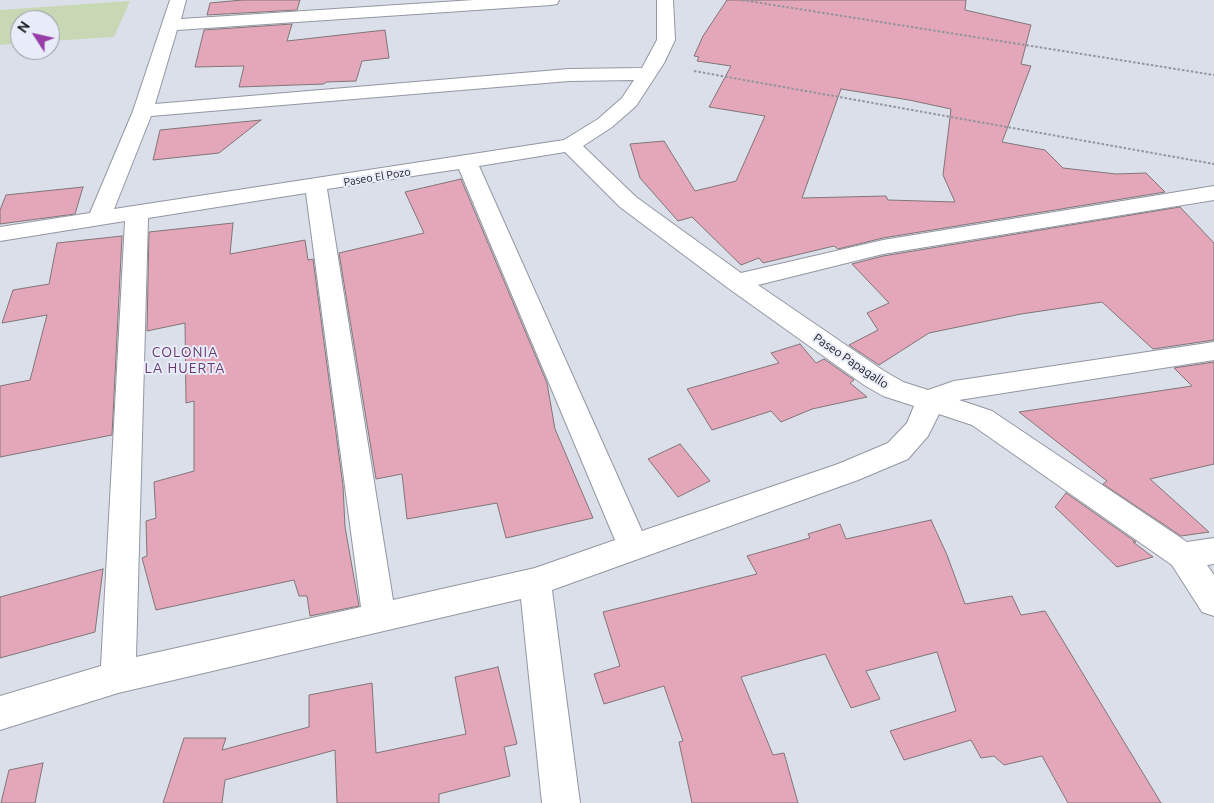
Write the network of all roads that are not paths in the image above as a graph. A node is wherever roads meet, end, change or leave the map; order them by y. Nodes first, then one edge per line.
1 (178, 0) edge
2 (552, 0) edge
3 (665, 0) edge
4 (504, 1) edge
5 (370, 6) edge
6 (170, 25) junction
7 (647, 74) junction
8 (143, 111) junction
9 (570, 145) junction
10 (468, 163) junction
11 (316, 186) junction
12 (1214, 192) edge
13 (137, 214) junction
14 (99, 219) junction
15 (0, 234) edge
16 (737, 282) junction
17 (1214, 351) edge
18 (931, 400) junction
19 (634, 548) junction
20 (1214, 551) edge
21 (1183, 556) junction
22 (535, 582) junction
23 (1214, 602) edge
24 (379, 617) junction
25 (118, 677) junction
26 (0, 713) edge
27 (560, 803) edge

1 - 6 street
2 - 4 street
3 - 7 street, Paseo El Pozo
4 - 5 street
5 - 6 street
6 - 8 street
7 - 8 street
7 - 9 street, Paseo El Pozo
8 - 14 street
9 - 10 street, Paseo El Pozo
9 - 16 street, Paseo Papagallo
10 - 11 street, Paseo El Pozo
10 - 19 street
11 - 13 street, Paseo El Pozo
11 - 24 street
12 - 16 street
13 - 14 street, Paseo El Pozo
13 - 25 street
14 - 15 street, Paseo El Pozo
16 - 18 street, Paseo Papagallo
17 - 18 street
18 - 19 street
18 - 21 street, Paseo Papagallo
19 - 22 street
20 - 21 street
21 - 23 street, Paseo Papagallo
22 - 24 street
22 - 27 street
24 - 25 street
25 - 26 street

